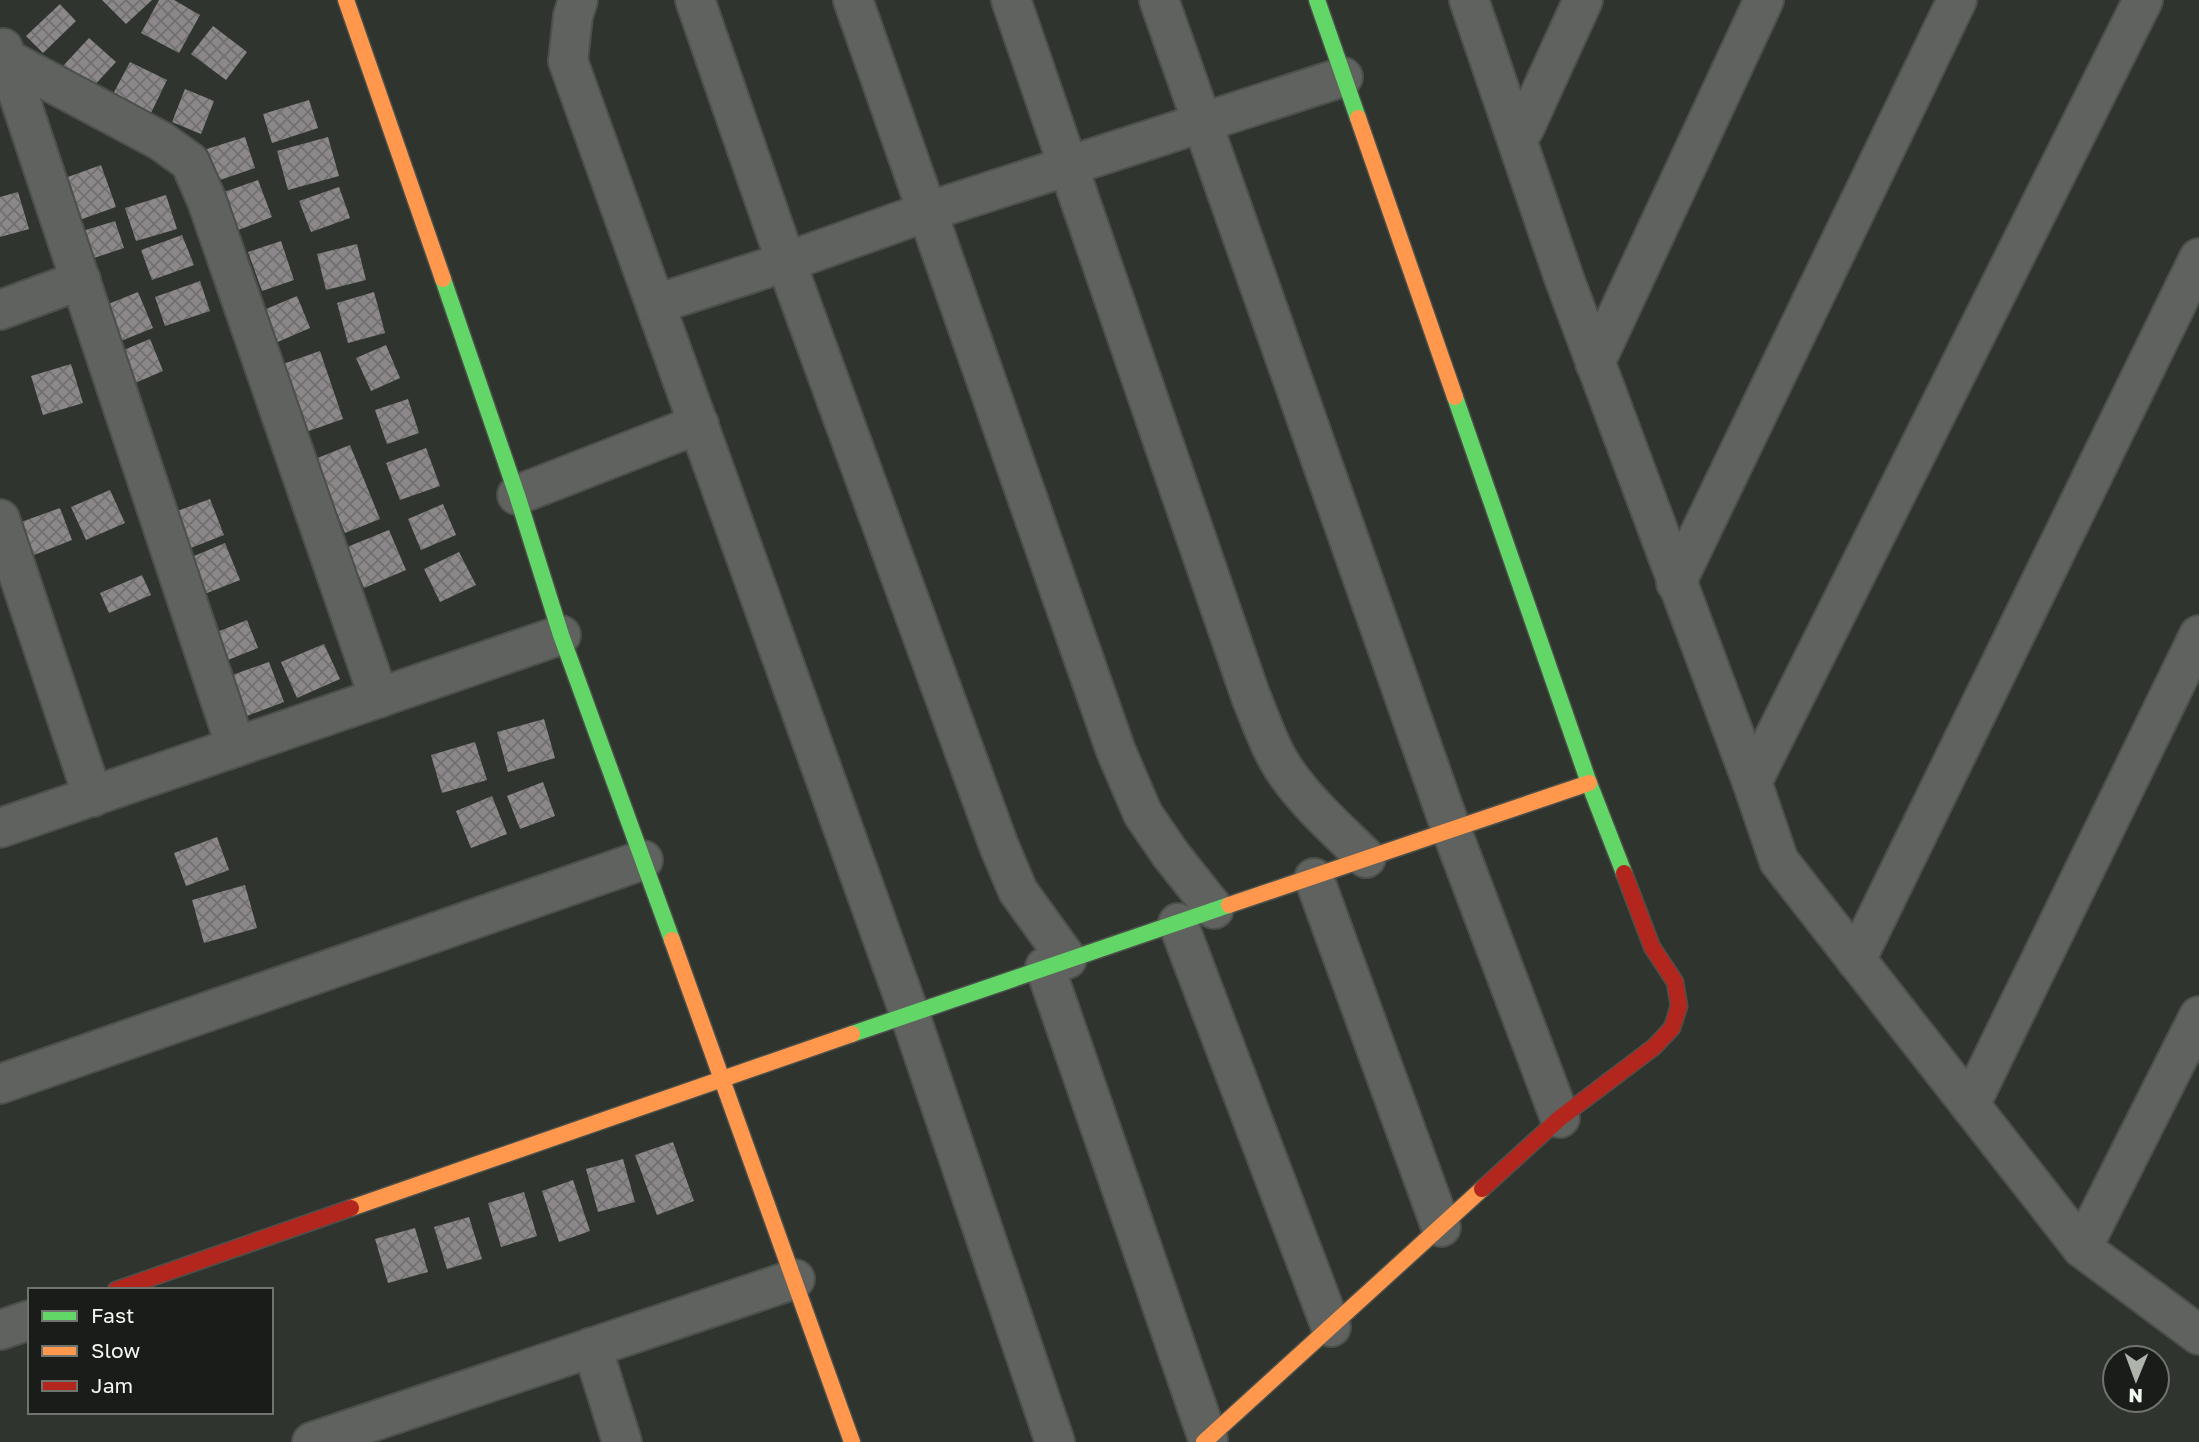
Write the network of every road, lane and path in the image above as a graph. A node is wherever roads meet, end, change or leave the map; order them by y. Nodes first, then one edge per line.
1 (346, 0) edge
2 (578, 0) edge
3 (695, 0) edge
4 (853, 0) edge
5 (1011, 0) edge
6 (1159, 0) edge
7 (1317, 0) edge
8 (1469, 0) edge
9 (1583, 0) edge
10 (1764, 0) edge
11 (1957, 0) edge
12 (2143, 0) edge
13 (4, 51) edge
14 (1343, 77) junction
15 (1200, 124) junction
16 (1524, 129) dead end
17 (1070, 166) junction
18 (926, 212) junction
19 (2199, 258) edge
20 (786, 262) junction
21 (81, 280) junction
22 (656, 304) junction
23 (0, 310) edge
24 (1595, 363) junction
25 (699, 424) junction
26 (517, 495) junction
27 (0, 519) edge
28 (1676, 583) junction
29 (561, 635) junction
30 (2199, 635) edge
31 (379, 698) junction
32 (236, 747) junction
33 (1752, 782) junction
34 (1589, 783) junction
35 (93, 797) junction
36 (0, 828) edge
37 (1451, 830) junction
38 (1366, 858) junction
39 (643, 860) junction
40 (1314, 878) junction
41 (1214, 909) junction
42 (1178, 923) junction
43 (1856, 960) junction
44 (1056, 963) junction
45 (910, 1015) junction
46 (2199, 1016) edge
47 (723, 1080) junction
48 (0, 1084) edge
49 (1970, 1105) junction
50 (1560, 1118) junction
51 (1441, 1227) junction
52 (2082, 1248) junction
53 (795, 1279) junction
54 (122, 1288) edge
55 (28, 1321) edge
56 (1331, 1327) junction
57 (0, 1330) edge
58 (2199, 1335) edge
59 (592, 1348) junction
60 (393, 1429) edge
61 (1206, 1440) edge
62 (312, 1442) edge
63 (622, 1442) edge
64 (852, 1442) edge
65 (1055, 1442) edge

1 - 26 street
2 - 22 street
3 - 20 street
4 - 18 street
5 - 17 street
6 - 15 street
7 - 14 street
8 - 24 street
9 - 16 street
10 - 24 street
11 - 28 street
12 - 33 street
13 - 21 street
13 - 31 street
14 - 15 street
14 - 34 street
15 - 17 street
15 - 37 street
17 - 18 street
17 - 38 street
18 - 20 street
18 - 41 street
19 - 43 street
20 - 22 street
20 - 44 street
21 - 23 street
21 - 32 street
22 - 25 street
24 - 28 street
25 - 26 street
25 - 45 street
26 - 29 street
27 - 35 street
28 - 33 street
29 - 31 street
29 - 39 street
30 - 49 street
31 - 32 street
32 - 35 street
33 - 43 street
34 - 37 street
34 - 50 street
35 - 36 street
37 - 38 street
37 - 50 street
38 - 40 street
39 - 47 street
39 - 48 street
40 - 41 street
40 - 51 street
41 - 42 street
42 - 44 street
42 - 56 street
43 - 49 street
44 - 45 street
44 - 61 street
45 - 47 street
45 - 65 street
46 - 52 street
47 - 53 street
47 - 54 street
49 - 52 street
50 - 51 street
51 - 56 street
52 - 58 street
53 - 59 street
53 - 64 street
55 - 57 street
56 - 61 street
59 - 60 street
59 - 63 street
60 - 62 street

